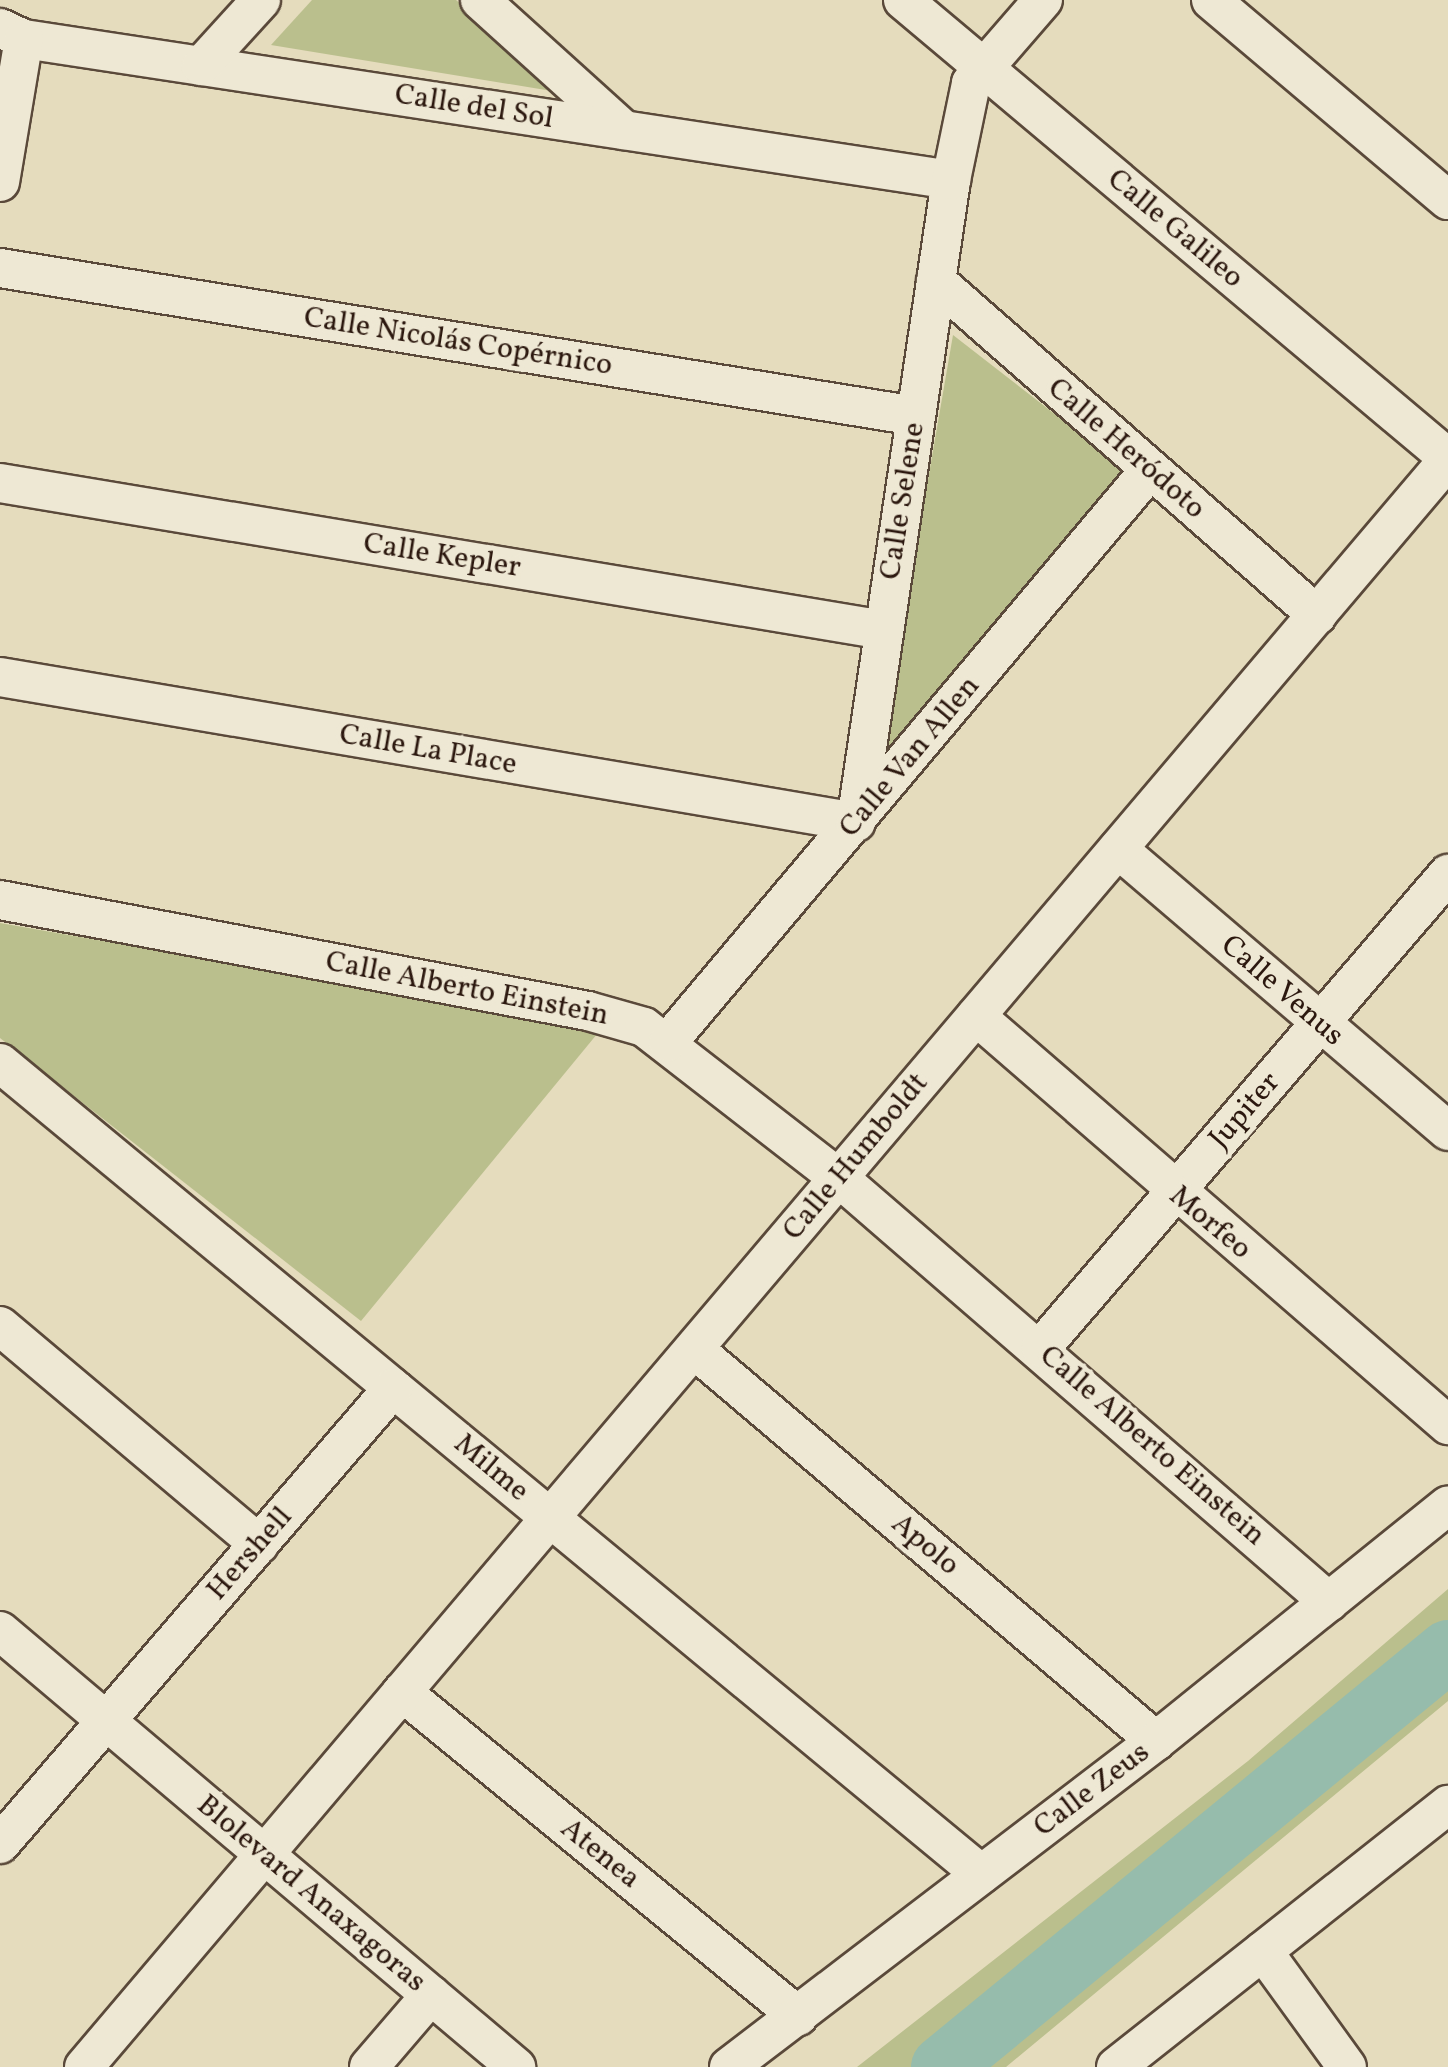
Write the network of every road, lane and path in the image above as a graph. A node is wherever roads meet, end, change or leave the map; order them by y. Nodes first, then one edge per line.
1 (260, 0) edge
2 (480, 0) edge
3 (903, 0) edge
4 (1043, 0) edge
5 (1212, 0) edge
6 (12, 34) edge
7 (202, 66) junction
8 (984, 68) junction
9 (624, 130) junction
10 (951, 180) junction
11 (0, 182) edge
12 (1448, 200) edge
13 (0, 268) edge
14 (936, 281) junction
15 (916, 416) junction
16 (1448, 459) edge
17 (1150, 471) junction
18 (0, 483) edge
19 (1317, 614) junction
20 (884, 630) junction
21 (0, 677) edge
22 (856, 822) junction
23 (1118, 849) junction
24 (1448, 874) edge
25 (0, 900) edge
26 (976, 1016) junction
27 (1320, 1024) junction
28 (668, 1042) junction
29 (0, 1063) edge
30 (1448, 1130) edge
31 (839, 1178) junction
32 (1174, 1193) junction
33 (0, 1326) edge
34 (694, 1348) junction
35 (1041, 1348) junction
36 (393, 1388) junction
37 (1448, 1424) edge
38 (1448, 1505) edge
39 (550, 1518) junction
40 (259, 1544) junction
41 (1329, 1602) junction
42 (0, 1632) edge
43 (402, 1692) junction
44 (105, 1720) junction
45 (1156, 1741) junction
46 (1448, 1805) edge
47 (0, 1844) edge
48 (264, 1854) junction
49 (981, 1874) junction
50 (1264, 1951) junction
51 (431, 1995) junction
52 (798, 2016) junction
53 (84, 2067) edge
54 (369, 2067) edge
55 (516, 2067) edge
56 (730, 2067) edge
57 (1116, 2067) edge
58 (1347, 2067) edge

1 - 7 street
2 - 9 street
3 - 8 street, Calle Galileo
4 - 8 street, Calle Selene
5 - 12 street
6 - 7 street, Calle del Sol
6 - 11 street
7 - 9 street, Calle del Sol
8 - 10 street, Calle Selene
8 - 16 street, Calle Galileo
9 - 10 street, Calle del Sol
10 - 14 street, Calle Selene
13 - 15 street, Calle Nicolás Copérnico
14 - 15 street, Calle Selene
14 - 17 street, Calle Heródoto
15 - 20 street, Calle Selene
16 - 19 street, Calle Humboldt
17 - 19 street, Calle Heródoto
17 - 22 street, Calle Van Allen
18 - 20 street, Calle Kepler
19 - 23 street, Calle Humboldt
20 - 22 street, Calle Selene
21 - 22 street, Calle La Place
22 - 28 street, Calle Van Allen
23 - 26 street, Calle Humboldt
23 - 27 street, Calle Venus
24 - 27 street, Jupiter
25 - 28 street, Calle Alberto Einstein
26 - 31 street, Calle Humboldt
26 - 32 street, Morfeo
27 - 30 street, Calle Venus
27 - 32 street, Jupiter
28 - 31 street, Calle Alberto Einstein
29 - 36 street, Milme
31 - 34 street, Calle Humboldt
31 - 35 street, Calle Alberto Einstein
32 - 35 street, Jupiter
32 - 37 street, Morfeo
33 - 40 street
34 - 39 street, Calle Humboldt
34 - 45 street, Apolo
35 - 41 street, Calle Alberto Einstein
36 - 39 street, Milme
36 - 40 street, Hershell
38 - 41 street, Calle Zeus
39 - 43 street, Calle Humboldt
39 - 49 street, Milme
40 - 44 street, Hershell
41 - 45 street, Calle Zeus
42 - 44 street, Blolevard Anaxagoras
43 - 48 street, Calle Humboldt
43 - 52 street, Atenea
44 - 47 street, Hershell
44 - 48 street, Blolevard Anaxagoras
45 - 49 street, Calle Zeus
46 - 50 street
48 - 51 street, Blolevard Anaxagoras
48 - 53 street, Calle Humboldt
49 - 52 street, Calle Zeus
50 - 57 street
50 - 58 street
51 - 54 street
51 - 55 street, Blolevard Anaxagoras
52 - 56 street, Calle Zeus

